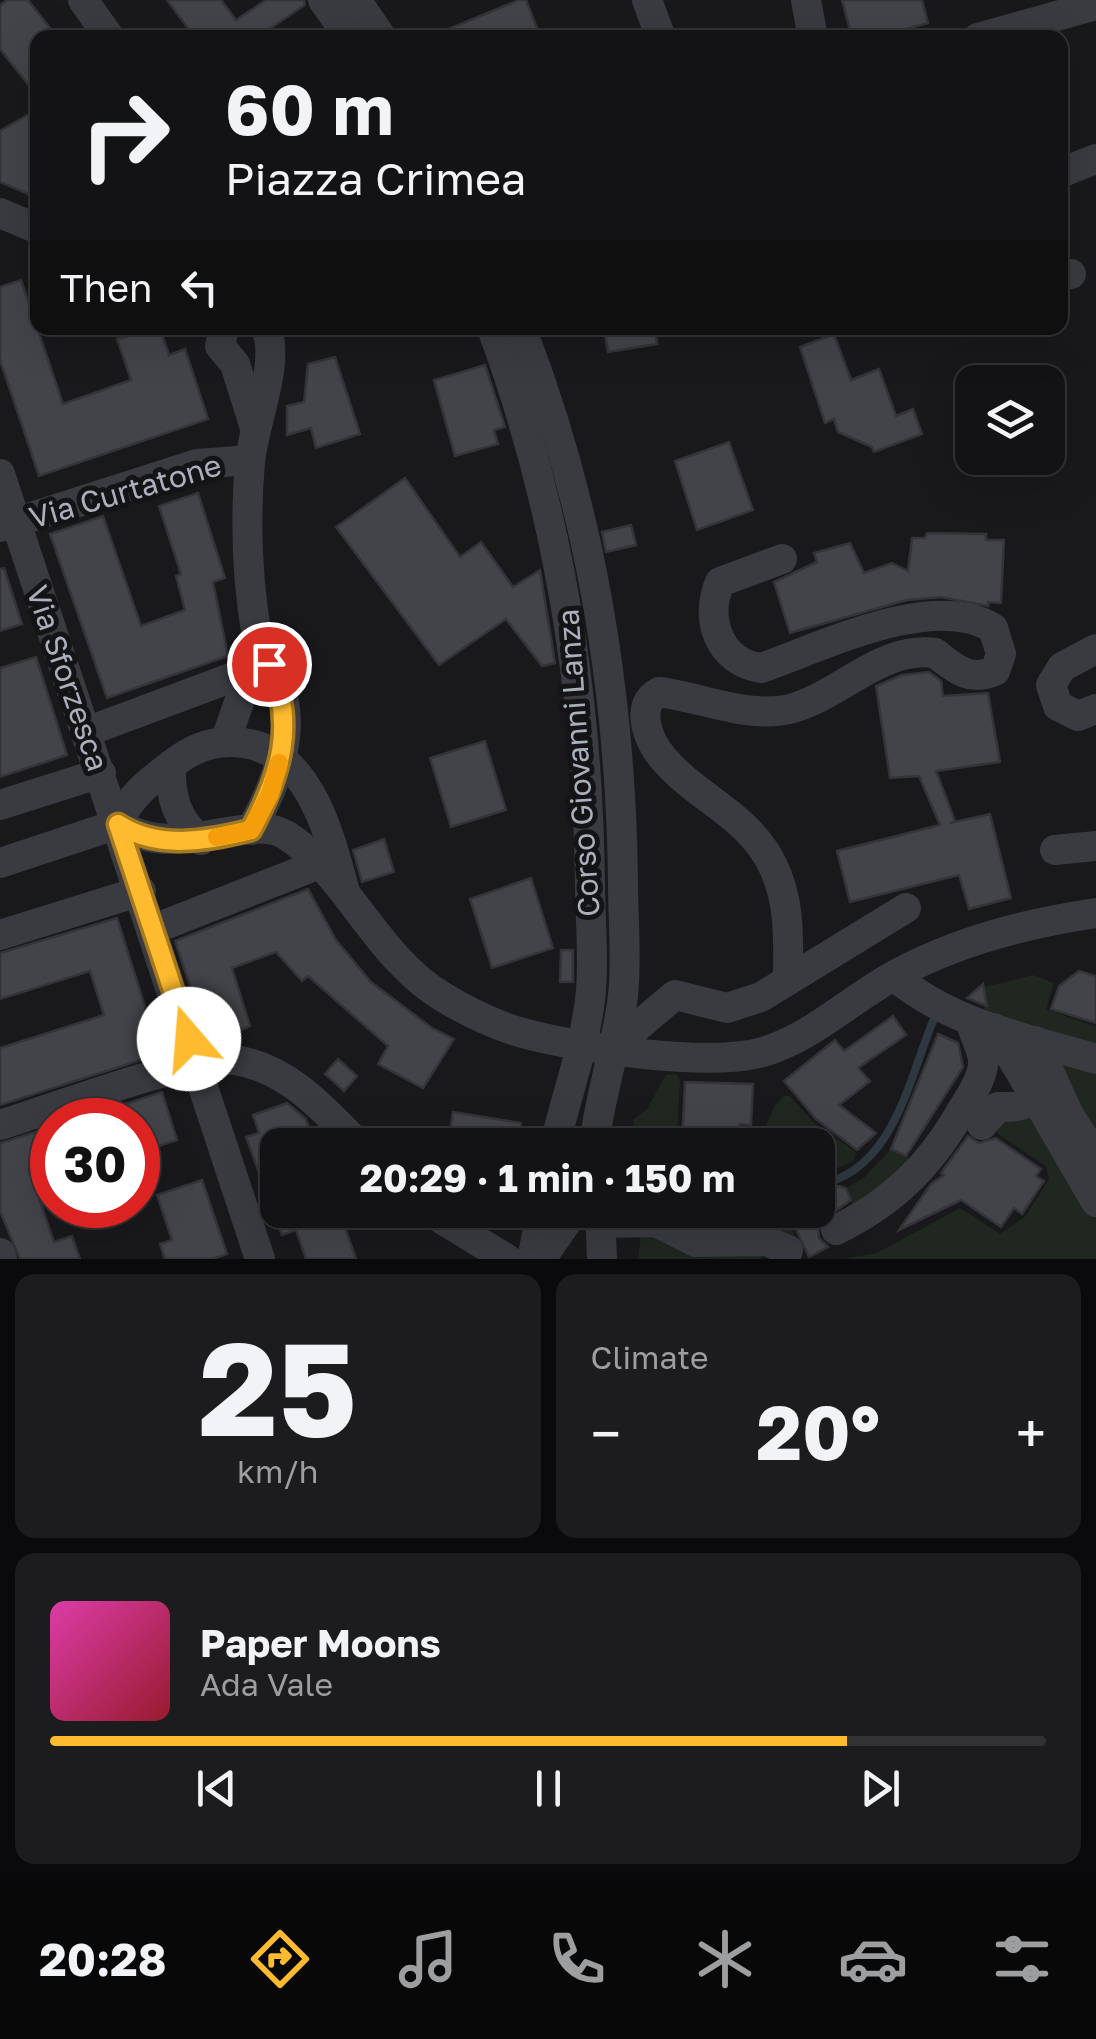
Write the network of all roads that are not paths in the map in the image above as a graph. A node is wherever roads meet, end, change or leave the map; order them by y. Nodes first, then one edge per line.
1 (83, 0) edge
2 (324, 0) edge
3 (356, 0) edge
4 (647, 0) edge
5 (806, 0) edge
6 (1096, 5) edge
7 (104, 30) edge
8 (345, 30) edge
9 (377, 30) edge
10 (659, 30) edge
11 (812, 30) edge
12 (1007, 30) edge
13 (1096, 159) edge
14 (1068, 170) edge
15 (0, 213) edge
16 (30, 226) edge
17 (221, 335) edge
18 (272, 335) edge
19 (495, 335) edge
20 (524, 335) edge
21 (234, 364) junction
22 (253, 446) junction
23 (0, 474) edge
24 (8, 525) edge
25 (782, 559) dead end
26 (1096, 649) edge
27 (255, 656) junction
28 (1096, 710) edge
29 (86, 732) junction
30 (224, 742) junction
31 (282, 756) junction
32 (170, 766) junction
33 (101, 772) junction
34 (0, 804) edge
35 (118, 824) junction
36 (251, 830) junction
37 (200, 840) junction
38 (1096, 846) edge
39 (1056, 850) dead end
40 (0, 863) edge
41 (317, 866) junction
42 (141, 891) junction
43 (346, 895) junction
44 (906, 908) dead end
45 (1096, 913) edge
46 (1050, 920) junction
47 (1096, 925) edge
48 (154, 929) junction
49 (0, 935) edge
50 (894, 976) junction
51 (788, 980) junction
52 (982, 1025) junction
53 (1035, 1041) junction
54 (595, 1046) junction
55 (1096, 1059) edge
56 (197, 1064) junction
57 (1031, 1090) junction
58 (0, 1125) edge
59 (982, 1126) dead end
60 (341, 1128) edge
61 (562, 1128) edge
62 (594, 1128) edge
63 (1096, 1157) edge
64 (1096, 1202) edge
65 (457, 1228) edge
66 (538, 1228) edge
67 (571, 1230) edge
68 (836, 1230) dead end
69 (260, 1259) edge
70 (507, 1259) edge
71 (532, 1259) edge
72 (602, 1259) edge
73 (785, 1259) edge

1 - 7 street
2 - 8 street
3 - 9 street
4 - 10 street
5 - 11 street
6 - 12 street
13 - 14 street
15 - 16 street
17 - 21 street
18 - 21 street
18 - 22 street
19 - 54 street, Corso Giovanni Lanza
20 - 54 street, Corso Giovanni Lanza
21 - 22 street
22 - 24 street, Via Curtatone
22 - 27 street
23 - 24 street, Via Sforzesca
24 - 29 street, Via Sforzesca
25 - 51 street
26 - 28 street
27 - 29 street
27 - 30 street
27 - 31 street
29 - 33 street, Via Sforzesca
30 - 31 street
30 - 32 street
31 - 36 street
31 - 43 street
32 - 35 street
32 - 37 street
33 - 34 street
33 - 35 street, Via Sforzesca
35 - 37 street
35 - 40 street
35 - 42 street, Via Sforzesca
36 - 37 street
36 - 41 street
38 - 39 street
41 - 43 street
41 - 48 street
42 - 48 street, Via Sforzesca
42 - 49 street
43 - 54 street
44 - 51 street
45 - 46 street
46 - 47 street
46 - 50 street
48 - 56 street, Via Sforzesca
50 - 52 street
50 - 54 street
51 - 54 street
52 - 53 street
52 - 57 street
52 - 68 street
53 - 55 street
53 - 63 street
54 - 61 street, Corso Giovanni Lanza
54 - 62 street, Corso Giovanni Lanza
56 - 58 street
56 - 60 street
56 - 69 street, Via Sforzesca
57 - 59 street
57 - 64 street
65 - 70 street
66 - 71 street
67 - 72 street
67 - 73 street

